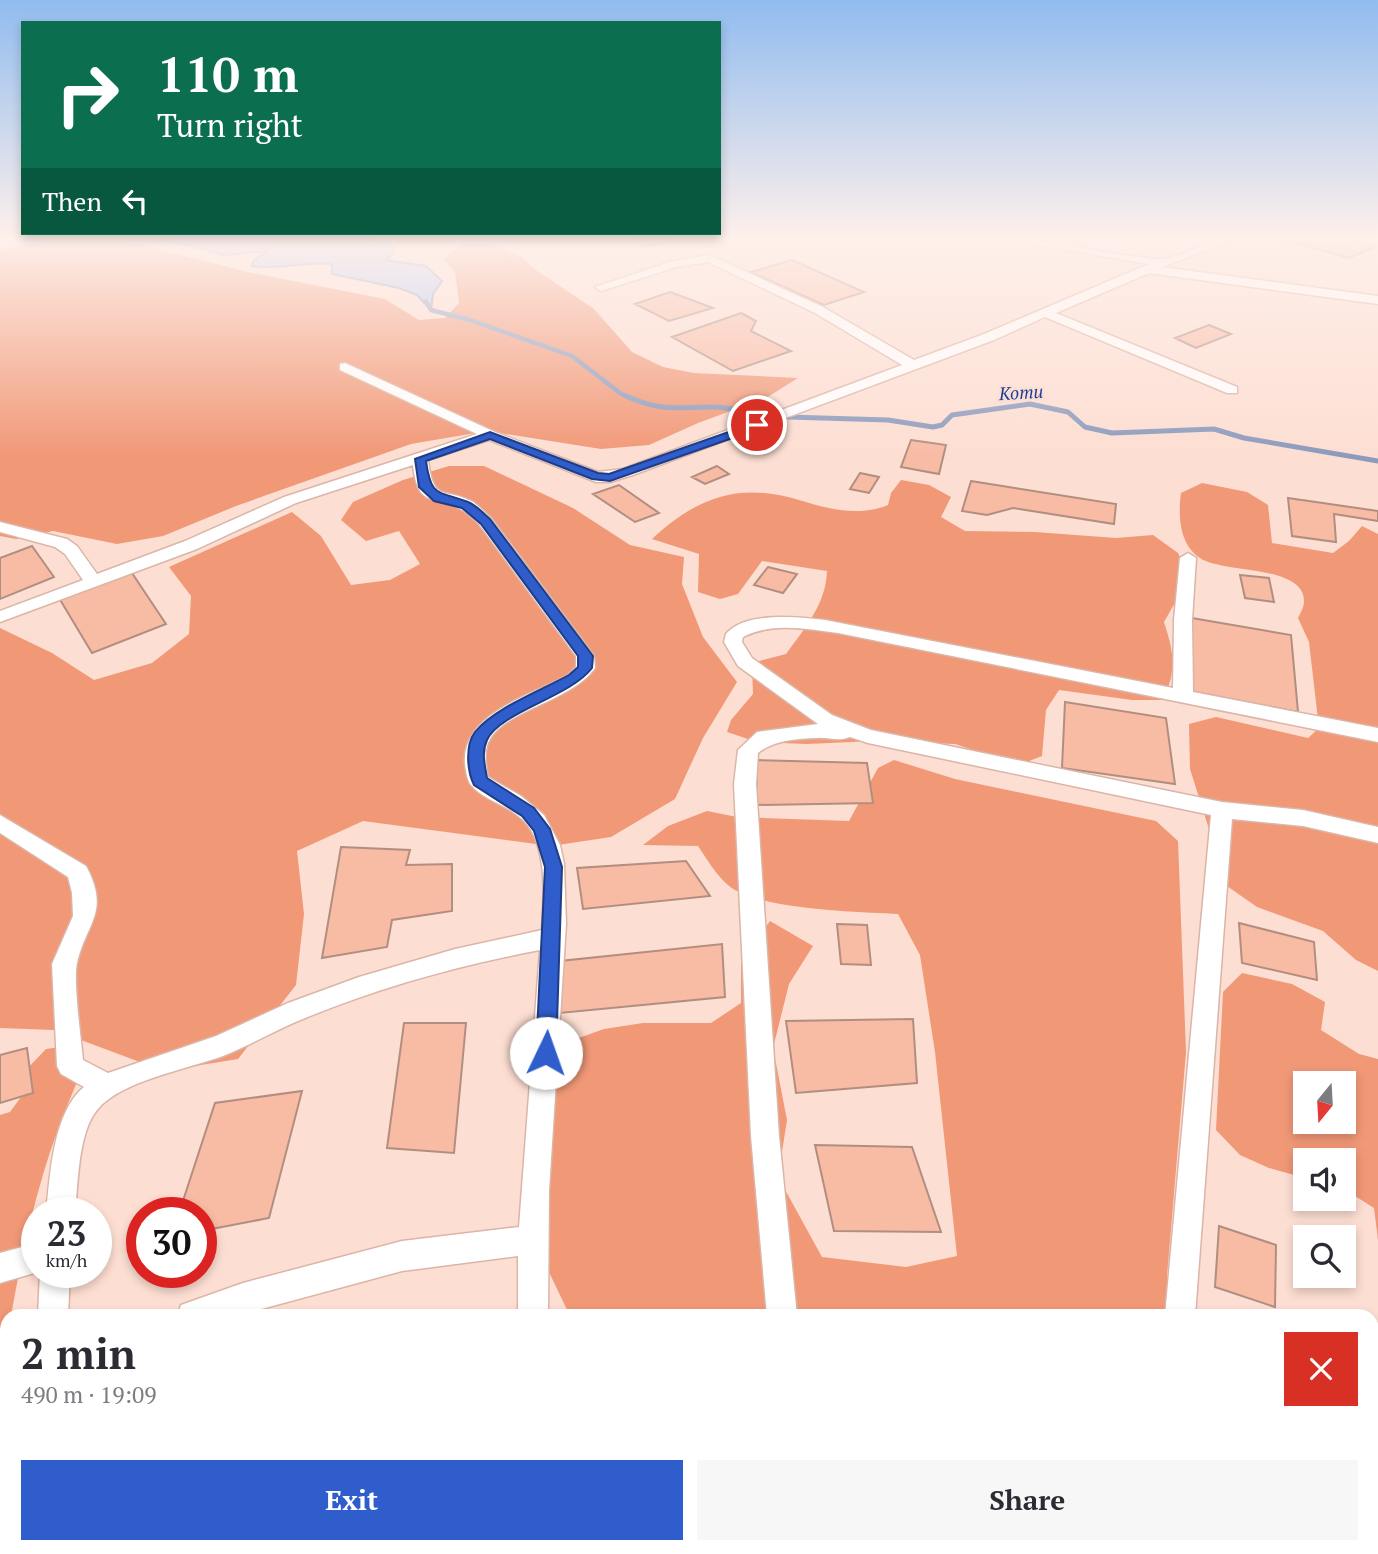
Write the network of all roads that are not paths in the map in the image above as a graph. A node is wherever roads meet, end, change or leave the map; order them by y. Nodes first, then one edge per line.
1 (823, 312) edge
2 (1047, 312) edge
3 (1043, 313) junction
4 (912, 365) junction
5 (345, 367) dead end
6 (1232, 390) dead end
7 (490, 435) junction
8 (420, 459) junction
9 (0, 527) edge
10 (1188, 558) dead end
11 (94, 582) junction
12 (0, 617) edge
13 (1183, 695) junction
14 (1378, 735) edge
15 (868, 736) junction
16 (1222, 810) junction
17 (0, 823) edge
18 (1378, 835) edge
19 (552, 938) junction
20 (108, 1086) junction
21 (63, 1197) edge
22 (534, 1240) junction
23 (21, 1262) edge
24 (0, 1268) edge
25 (54, 1288) edge
26 (53, 1309) edge
27 (212, 1309) edge
28 (533, 1309) edge
29 (781, 1309) edge
30 (1181, 1309) edge

1 - 4 street
2 - 3 street
3 - 4 street
3 - 6 street
4 - 7 street
5 - 7 street
7 - 8 street
8 - 11 street
8 - 19 street
9 - 11 street
10 - 13 street
11 - 12 street
13 - 14 street
13 - 15 street
15 - 16 street
15 - 29 street
16 - 18 street
16 - 30 street
17 - 20 street
19 - 20 street
19 - 22 street
20 - 21 street
22 - 27 street
22 - 28 street
23 - 24 street
25 - 26 street

